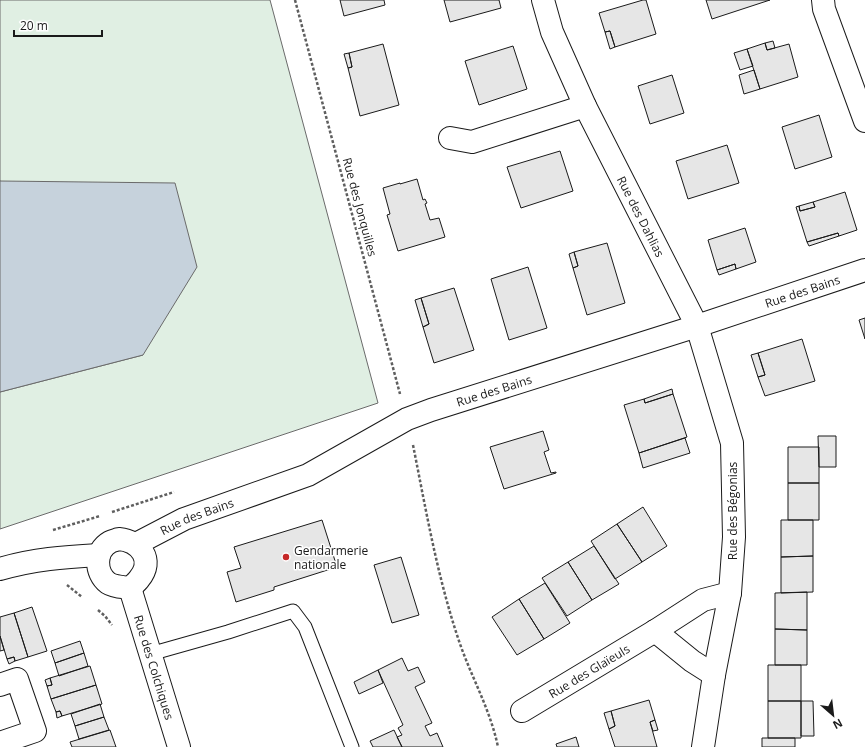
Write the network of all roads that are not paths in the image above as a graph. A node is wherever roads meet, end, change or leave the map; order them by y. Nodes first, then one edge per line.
1 (543, 0) edge
2 (823, 0) edge
3 (585, 106) junction
4 (865, 120) edge
5 (450, 138) dead end
6 (865, 270) edge
7 (697, 326) junction
8 (136, 544) junction
9 (99, 554) junction
10 (0, 569) edge
11 (130, 588) junction
12 (730, 593) junction
13 (655, 631) junction
14 (150, 654) junction
15 (714, 675) junction
16 (0, 685) edge
17 (522, 711) dead end
18 (0, 743) edge
19 (179, 747) edge
20 (352, 747) edge
21 (703, 747) edge

1 - 3 street, Rue des Dahlias
2 - 4 street
3 - 5 street
3 - 7 street, Rue des Dahlias
6 - 7 street, Rue des Bains
7 - 8 street, Rue des Bains
7 - 12 street, Rue des Bégonias
8 - 9 street
8 - 11 street
9 - 10 street
9 - 11 street
11 - 14 street, Rue des Colchiques
12 - 13 street, Rue des Glaïeuls
12 - 15 street, Rue des Bégonias
13 - 15 street
13 - 17 street, Rue des Glaïeuls
14 - 19 street, Rue des Colchiques
14 - 20 lane
15 - 21 street, Rue des Bégonias
16 - 18 street

